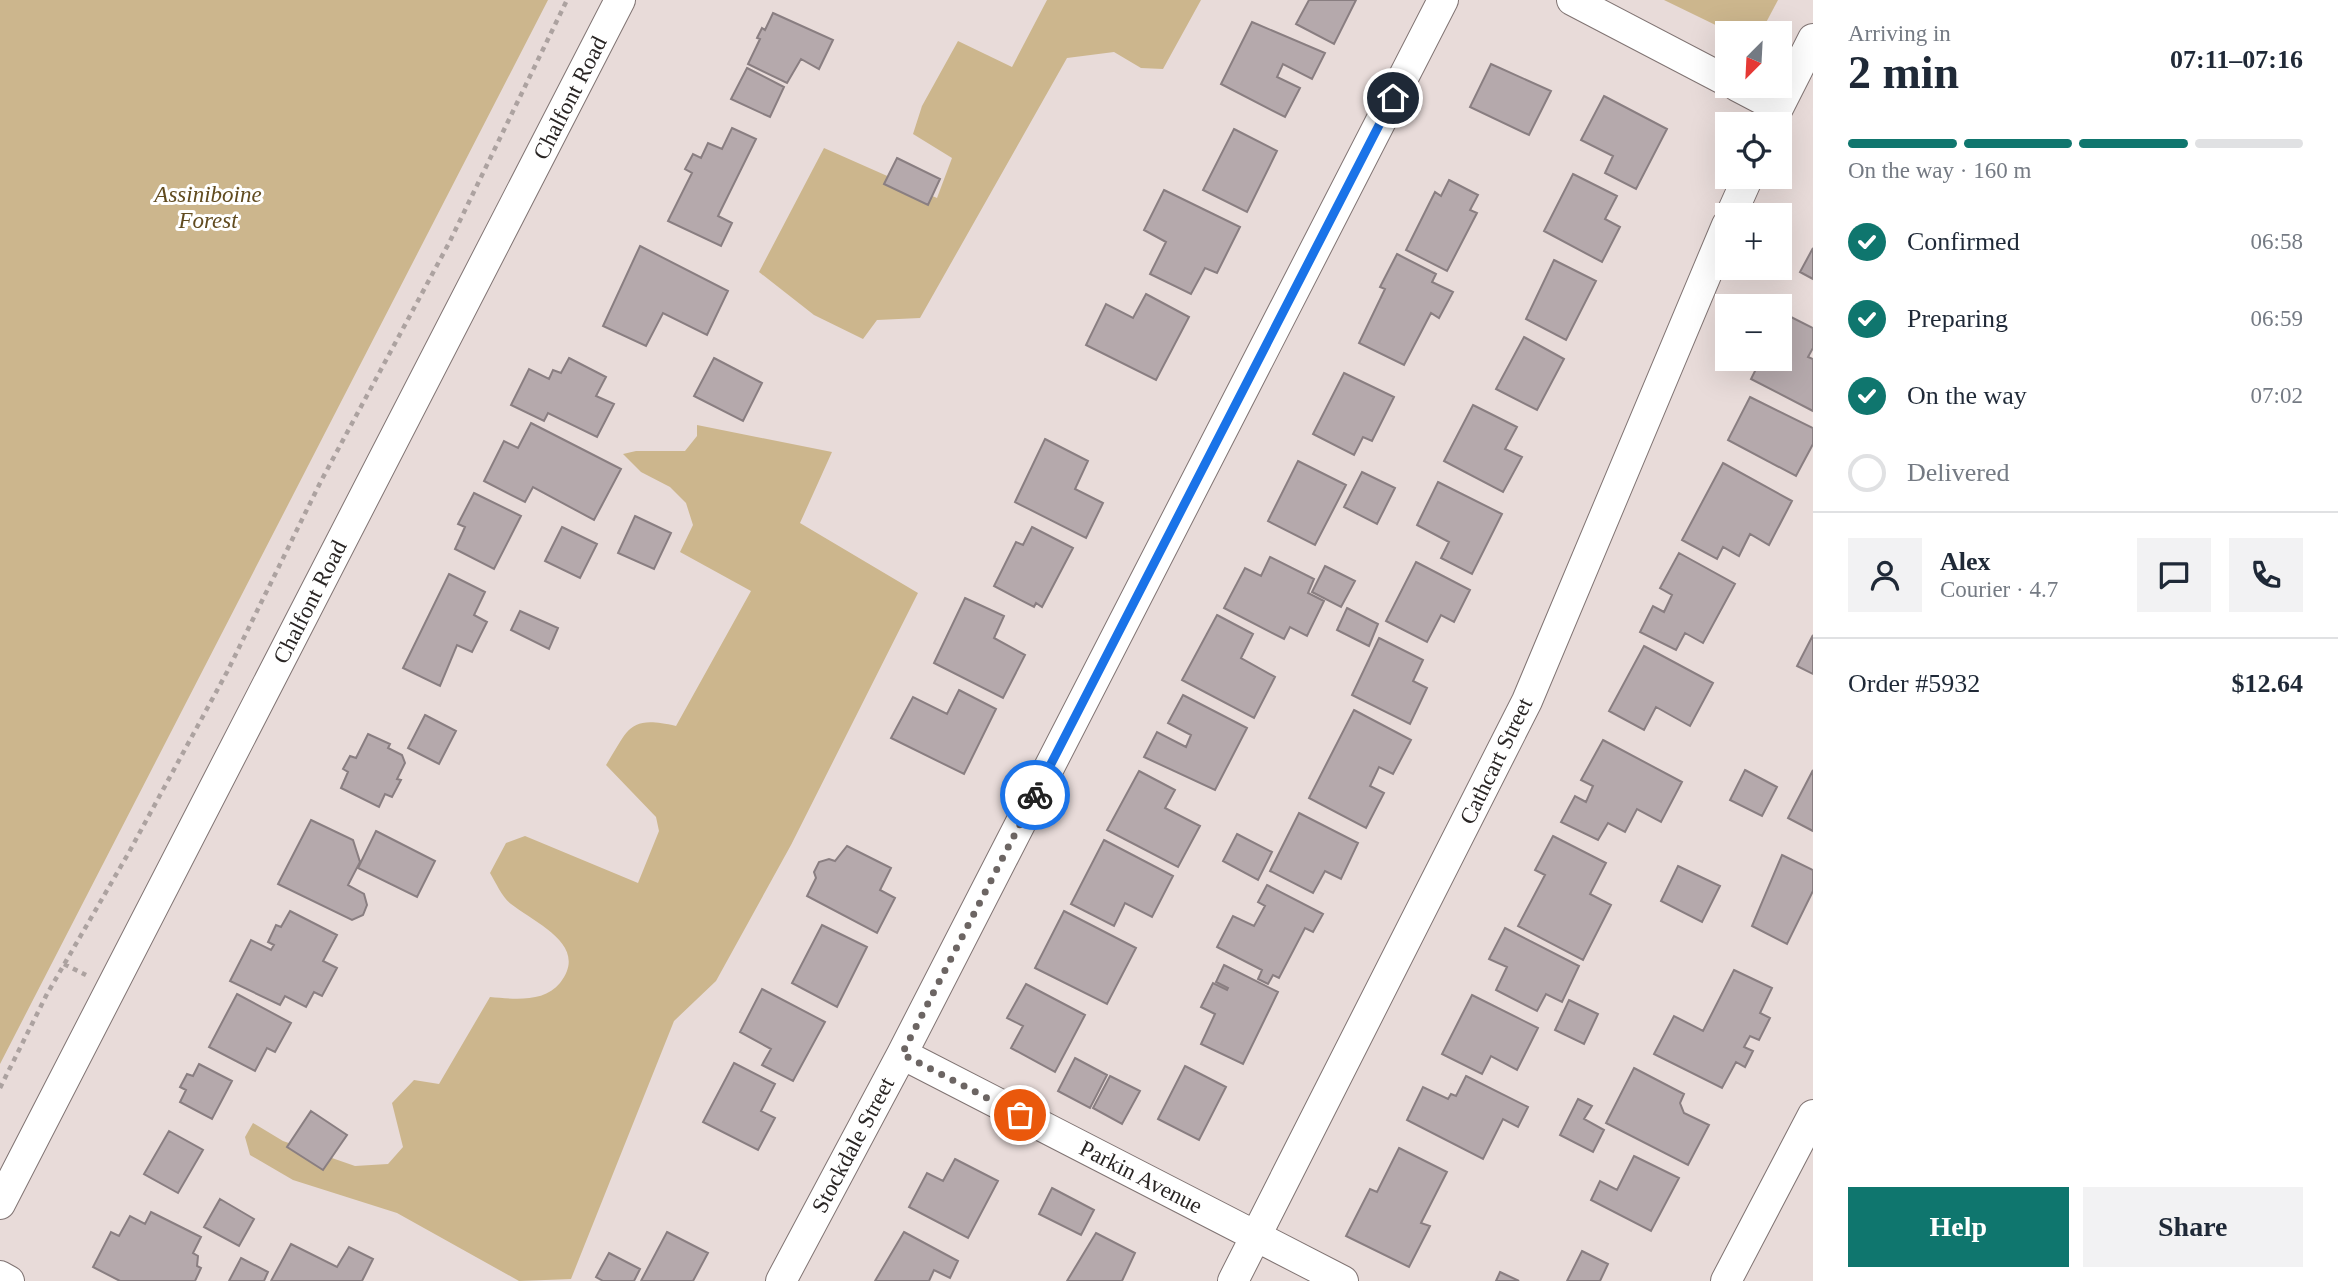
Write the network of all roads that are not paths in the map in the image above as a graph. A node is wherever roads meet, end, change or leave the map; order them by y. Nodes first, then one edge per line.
1 (620, 0) edge
2 (1443, 0) edge
3 (1572, 0) edge
4 (1813, 38) edge
5 (1715, 75) edge
6 (1751, 98) edge
7 (1768, 112) edge
8 (1775, 112) edge
9 (1715, 254) edge
10 (902, 1054) junction
11 (1813, 1115) edge
12 (0, 1204) edge
13 (1256, 1237) junction
14 (0, 1276) edge
15 (9, 1281) edge
16 (781, 1281) edge
17 (1233, 1281) edge
18 (1343, 1281) edge
19 (1726, 1281) edge

1 - 12 street, Chalfont Road
2 - 10 street, Stockdale Street
3 - 5 street
4 - 8 street
6 - 7 street
9 - 13 street, Cathcart Street
10 - 13 street, Parkin Avenue
10 - 16 street, Stockdale Street
11 - 19 street
13 - 17 street, Cathcart Street
13 - 18 street, Parkin Avenue
14 - 15 street

